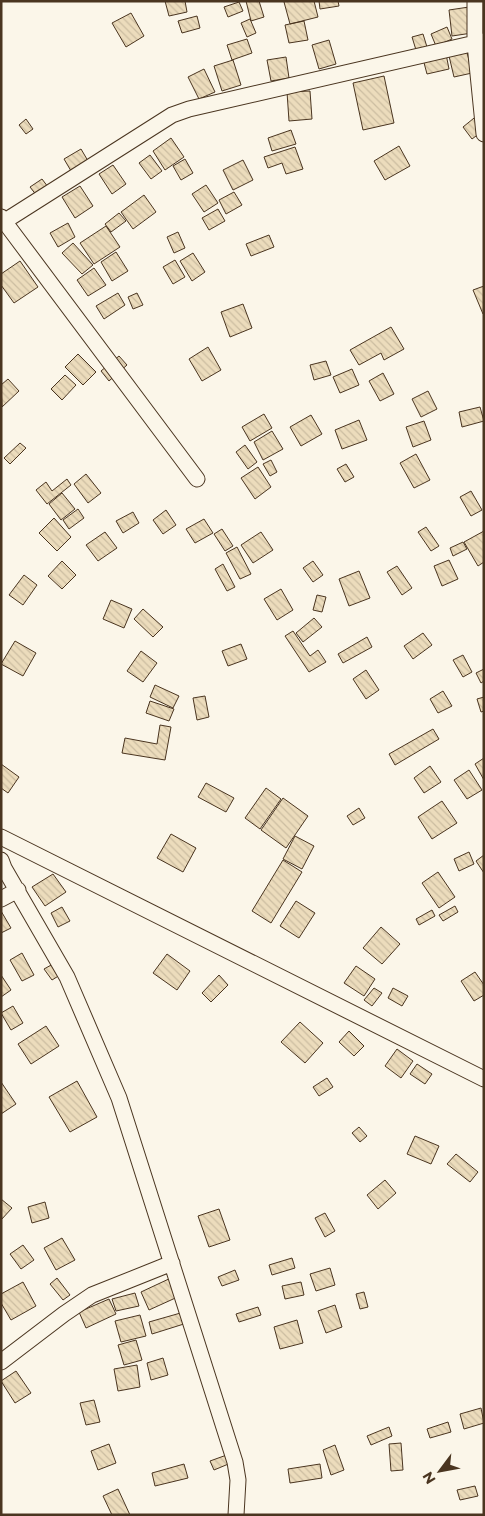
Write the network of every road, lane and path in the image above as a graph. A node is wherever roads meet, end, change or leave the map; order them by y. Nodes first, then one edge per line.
1 (475, 1) edge
2 (479, 42) edge
3 (484, 134) edge
4 (3, 219) edge
5 (196, 479) dead end
6 (1, 837) edge
7 (1, 860) edge
8 (18, 890) junction
9 (1, 898) edge
10 (484, 1079) edge
11 (172, 1263) junction
12 (1, 1362) edge
13 (236, 1515) edge

1 - 2 street
2 - 3 street
2 - 4 street
4 - 5 street
6 - 10 street
7 - 8 street
8 - 9 street
8 - 11 street
11 - 12 street
11 - 13 street

